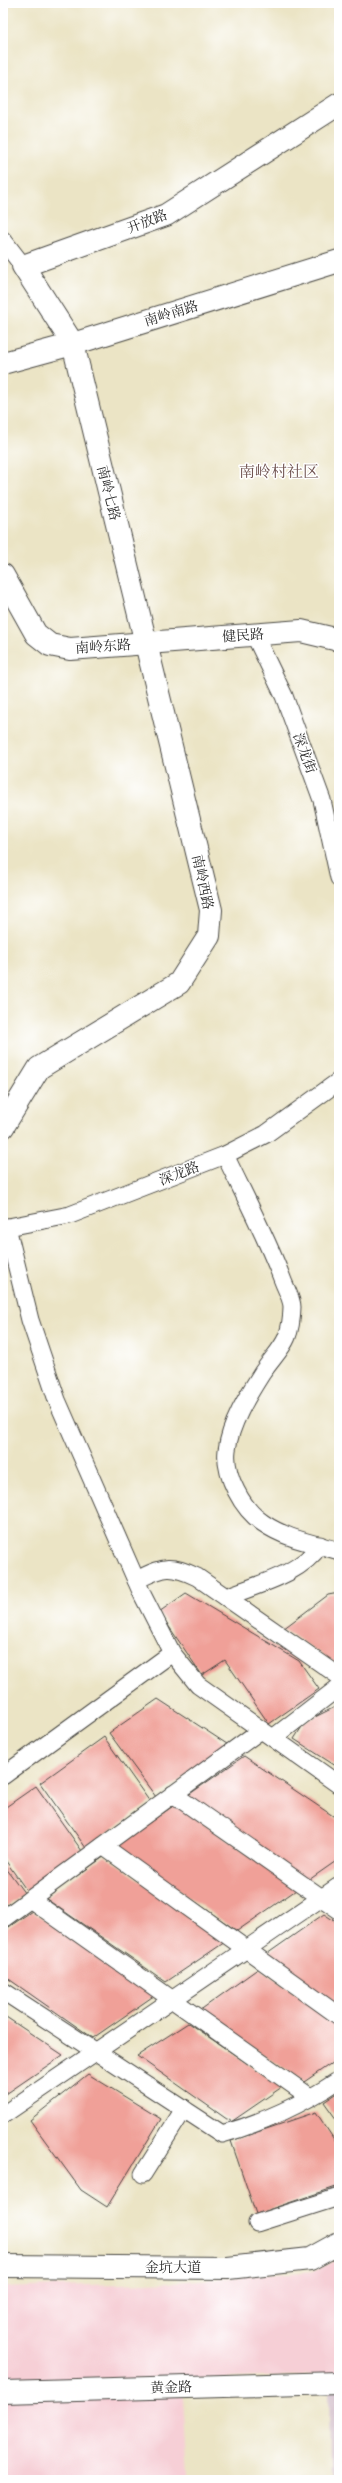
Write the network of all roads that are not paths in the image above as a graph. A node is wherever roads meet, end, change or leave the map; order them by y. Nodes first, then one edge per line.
1 (339, 104) edge
2 (3, 240) edge
3 (339, 261) edge
4 (23, 266) junction
5 (73, 344) junction
6 (3, 363) edge
7 (3, 575) edge
8 (254, 634) junction
9 (339, 640) edge
10 (146, 642) junction
11 (339, 878) edge
12 (339, 1081) edge
13 (3, 1127) edge
14 (225, 1155) junction
15 (5, 1227) edge
16 (320, 1545) junction
17 (339, 1551) edge
18 (136, 1580) junction
19 (226, 1597) junction
20 (172, 1653) junction
21 (339, 1676) edge
22 (339, 1687) edge
23 (267, 1734) junction
24 (3, 1776) edge
25 (339, 1786) edge
26 (173, 1794) junction
27 (103, 1846) junction
28 (339, 1886) edge
29 (322, 1898) junction
30 (30, 1899) junction
31 (339, 1910) edge
32 (3, 1919) edge
33 (246, 1949) junction
34 (3, 1991) edge
35 (172, 1999) junction
36 (339, 2016) edge
37 (96, 2052) junction
38 (339, 2080) edge
39 (310, 2097) junction
40 (6, 2110) edge
41 (184, 2110) junction
42 (143, 2174) dead end
43 (339, 2197) edge
44 (257, 2223) dead end
45 (339, 2243) edge
46 (3, 2266) edge
47 (339, 2383) edge
48 (3, 2392) edge

1 - 4 street, 开放路
2 - 4 street
3 - 5 street, 南岭南路
4 - 5 street
5 - 6 street, 南岭南路
5 - 10 street, 南岭七路
7 - 10 street, 南岭东路
8 - 9 street, 健民路
8 - 10 street, 健民路
8 - 11 street, 深龙街
10 - 13 street, 南岭西路
12 - 14 street, 深龙路
14 - 15 street, 深龙路
14 - 16 street
15 - 18 street
16 - 17 street
16 - 19 street
18 - 19 street
18 - 20 street
19 - 21 street
20 - 23 street
20 - 24 street
22 - 23 street
23 - 25 street
23 - 26 street
26 - 27 street
26 - 29 street
27 - 30 street
27 - 33 street
28 - 29 street
29 - 31 street
29 - 33 street
30 - 32 street
30 - 35 street
33 - 35 street
33 - 36 street
34 - 37 street
35 - 37 street
35 - 39 street
37 - 40 street
37 - 41 street
38 - 39 street
39 - 41 street
41 - 42 street
43 - 44 street
45 - 46 street, 金坑大道
47 - 48 street, 黄金路

